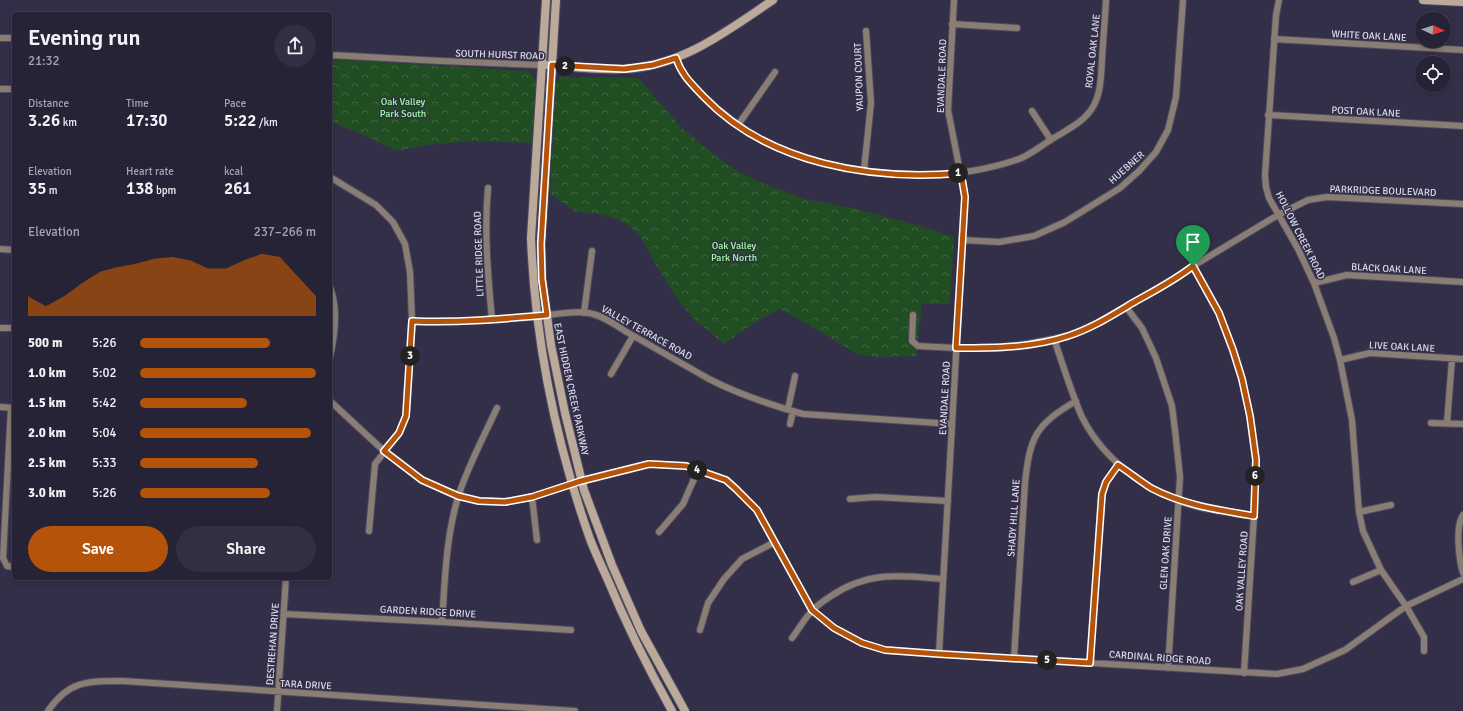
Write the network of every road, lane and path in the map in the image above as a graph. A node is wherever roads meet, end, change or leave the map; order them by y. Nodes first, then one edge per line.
1 (546, 0) edge
2 (556, 0) edge
3 (773, 0) edge
4 (954, 0) edge
5 (1106, 0) edge
6 (1183, 0) edge
7 (1279, 0) edge
8 (1423, 0) edge
9 (1463, 2) edge
10 (952, 24) junction
11 (1017, 28) dead end
12 (866, 31) dead end
13 (0, 38) edge
14 (12, 38) edge
15 (1274, 39) junction
16 (1463, 50) edge
17 (332, 55) edge
18 (676, 58) junction
19 (542, 65) junction
20 (552, 65) junction
21 (775, 72) dead end
22 (0, 89) edge
23 (12, 89) edge
24 (1032, 111) dead end
25 (1268, 115) junction
26 (738, 125) junction
27 (1463, 126) edge
28 (1050, 140) junction
29 (864, 170) junction
30 (961, 173) junction
31 (332, 178) edge
32 (488, 188) dead end
33 (1463, 204) edge
34 (1278, 215) junction
35 (962, 240) junction
36 (0, 249) edge
37 (12, 250) edge
38 (592, 251) dead end
39 (1193, 266) junction
40 (1463, 282) edge
41 (1314, 283) junction
42 (332, 292) edge
43 (1126, 307) junction
44 (584, 313) junction
45 (547, 315) junction
46 (914, 315) dead end
47 (538, 316) junction
48 (492, 320) junction
49 (412, 321) junction
50 (0, 328) edge
51 (12, 328) edge
52 (633, 336) junction
53 (1054, 339) junction
54 (332, 346) edge
55 (956, 348) junction
56 (1452, 359) junction
57 (1463, 359) edge
58 (1340, 360) junction
59 (611, 374) dead end
60 (795, 376) dead end
61 (1076, 401) junction
62 (332, 403) edge
63 (0, 407) edge
64 (12, 408) edge
65 (497, 408) dead end
66 (790, 410) junction
67 (12, 421) edge
68 (1447, 422) junction
69 (1431, 423) dead end
70 (790, 424) dead end
71 (952, 424) junction
72 (1463, 424) edge
73 (384, 451) junction
74 (1118, 465) junction
75 (698, 470) junction
76 (581, 481) junction
77 (573, 483) junction
78 (7, 487) junction
79 (12, 488) edge
80 (458, 496) junction
81 (532, 497) junction
82 (850, 500) dead end
83 (1179, 500) junction
84 (948, 501) junction
85 (1391, 505) dead end
86 (1359, 512) junction
87 (1463, 515) edge
88 (1254, 516) junction
89 (369, 531) dead end
90 (659, 532) dead end
91 (537, 540) dead end
92 (775, 542) junction
93 (12, 567) edge
94 (1381, 570) junction
95 (1463, 573) edge
96 (943, 579) junction
97 (1463, 579) edge
98 (286, 580) edge
99 (1353, 582) dead end
100 (1406, 606) junction
101 (812, 610) junction
102 (284, 614) junction
103 (442, 622) junction
104 (571, 630) dead end
105 (700, 630) dead end
106 (792, 638) dead end
107 (1424, 651) dead end
108 (939, 654) junction
109 (1014, 658) junction
110 (1090, 663) junction
111 (1168, 668) junction
112 (1244, 673) junction
113 (278, 692) junction
114 (48, 711) edge
115 (277, 711) edge
116 (575, 711) edge
117 (672, 711) edge
118 (685, 711) edge

1 - 19 main road, EAST HIDDEN CREEK PARKWAY
2 - 20 main road, EAST HIDDEN CREEK PARKWAY
3 - 18 main road, SOUTH HURST ROAD
4 - 10 street, EVANDALE ROAD
5 - 28 street, ROYAL OAK LANE
6 - 35 street, HUEBNER
7 - 15 street, HOLLOW CREEK ROAD
8 - 9 main road
10 - 11 street
10 - 30 street, EVANDALE ROAD
12 - 29 street, YAUPON COURT
13 - 14 street
15 - 16 street, WHITE OAK LANE
15 - 25 street, HOLLOW CREEK ROAD
17 - 19 street, SOUTH HURST ROAD
18 - 20 main road, SOUTH HURST ROAD
18 - 26 street, ROYAL OAK LANE
19 - 20 main road, SOUTH HURST ROAD
19 - 47 main road, EAST HIDDEN CREEK PARKWAY
20 - 45 main road, EAST HIDDEN CREEK PARKWAY
21 - 26 street
22 - 23 street
24 - 28 street
25 - 27 street, POST OAK LANE
25 - 34 street, HOLLOW CREEK ROAD
26 - 29 street, ROYAL OAK LANE
28 - 30 street, ROYAL OAK LANE
29 - 30 street, ROYAL OAK LANE
30 - 35 street, EVANDALE ROAD
31 - 49 street
32 - 48 street, LITTLE RIDGE ROAD
33 - 34 street, PARKRIDGE BOULEVARD
34 - 39 street, PARKRIDGE BOULEVARD
34 - 41 street, HOLLOW CREEK ROAD
35 - 55 street, EVANDALE ROAD
36 - 37 street
38 - 44 street
39 - 43 street, PARKRIDGE BOULEVARD
39 - 88 street, OAK VALLEY ROAD
40 - 41 street, BLACK OAK LANE
41 - 58 street, HOLLOW CREEK ROAD
42 - 54 street
43 - 53 street, PARKRIDGE BOULEVARD
43 - 83 street, GLEN OAK DRIVE
44 - 45 street, VALLEY TERRACE ROAD
44 - 52 street, VALLEY TERRACE ROAD
45 - 47 street, VALLEY TERRACE ROAD
45 - 76 main road, EAST HIDDEN CREEK PARKWAY
46 - 55 street, PARKRIDGE BOULEVARD
47 - 48 street, VALLEY TERRACE ROAD
47 - 77 main road, EAST HIDDEN CREEK PARKWAY
48 - 49 street, VALLEY TERRACE ROAD
49 - 73 street
50 - 51 street
52 - 59 street
52 - 66 street, VALLEY TERRACE ROAD
53 - 55 street, PARKRIDGE BOULEVARD
53 - 61 street
55 - 71 street, EVANDALE ROAD
56 - 57 street, LIVE OAK LANE
56 - 58 street, LIVE OAK LANE
56 - 68 street
58 - 86 street, HOLLOW CREEK ROAD
60 - 66 street
61 - 74 street
61 - 109 street, SHADY HILL LANE
62 - 73 street, CARDINAL RIDGE ROAD
63 - 64 street
65 - 80 street
66 - 70 street
66 - 71 street, VALLEY TERRACE ROAD
67 - 78 street
68 - 69 street
68 - 72 street
71 - 84 street, EVANDALE ROAD
73 - 80 street, CARDINAL RIDGE ROAD
73 - 89 street
74 - 83 street
74 - 110 street
75 - 76 street, CARDINAL RIDGE ROAD
75 - 90 street
75 - 92 street, CARDINAL RIDGE ROAD
76 - 77 street, CARDINAL RIDGE ROAD
76 - 118 main road, EAST HIDDEN CREEK PARKWAY
77 - 81 street, CARDINAL RIDGE ROAD
77 - 117 main road, EAST HIDDEN CREEK PARKWAY
78 - 79 street
78 - 93 street
80 - 81 street, CARDINAL RIDGE ROAD
80 - 103 street
81 - 91 street
82 - 84 street
83 - 88 street
83 - 111 street, GLEN OAK DRIVE
84 - 96 street, EVANDALE ROAD
85 - 86 street
86 - 94 street, HOLLOW CREEK ROAD
87 - 95 street
88 - 112 street, OAK VALLEY ROAD
92 - 101 street, CARDINAL RIDGE ROAD
92 - 105 street
94 - 99 street
94 - 100 street, HOLLOW CREEK ROAD
96 - 101 street
96 - 108 street, EVANDALE ROAD
97 - 100 street, CARDINAL RIDGE ROAD
98 - 102 street, DESTREHAN DRIVE
100 - 107 street, HOLLOW CREEK ROAD
100 - 112 street, CARDINAL RIDGE ROAD
101 - 106 street
101 - 108 street, CARDINAL RIDGE ROAD
102 - 103 street, GARDEN RIDGE DRIVE
102 - 113 street, DESTREHAN DRIVE
103 - 104 street, GARDEN RIDGE DRIVE
108 - 109 street, CARDINAL RIDGE ROAD
109 - 110 street, CARDINAL RIDGE ROAD
110 - 111 street, CARDINAL RIDGE ROAD
111 - 112 street, CARDINAL RIDGE ROAD
113 - 114 street, TARA DRIVE
113 - 115 street, DESTREHAN DRIVE
113 - 116 street, TARA DRIVE

